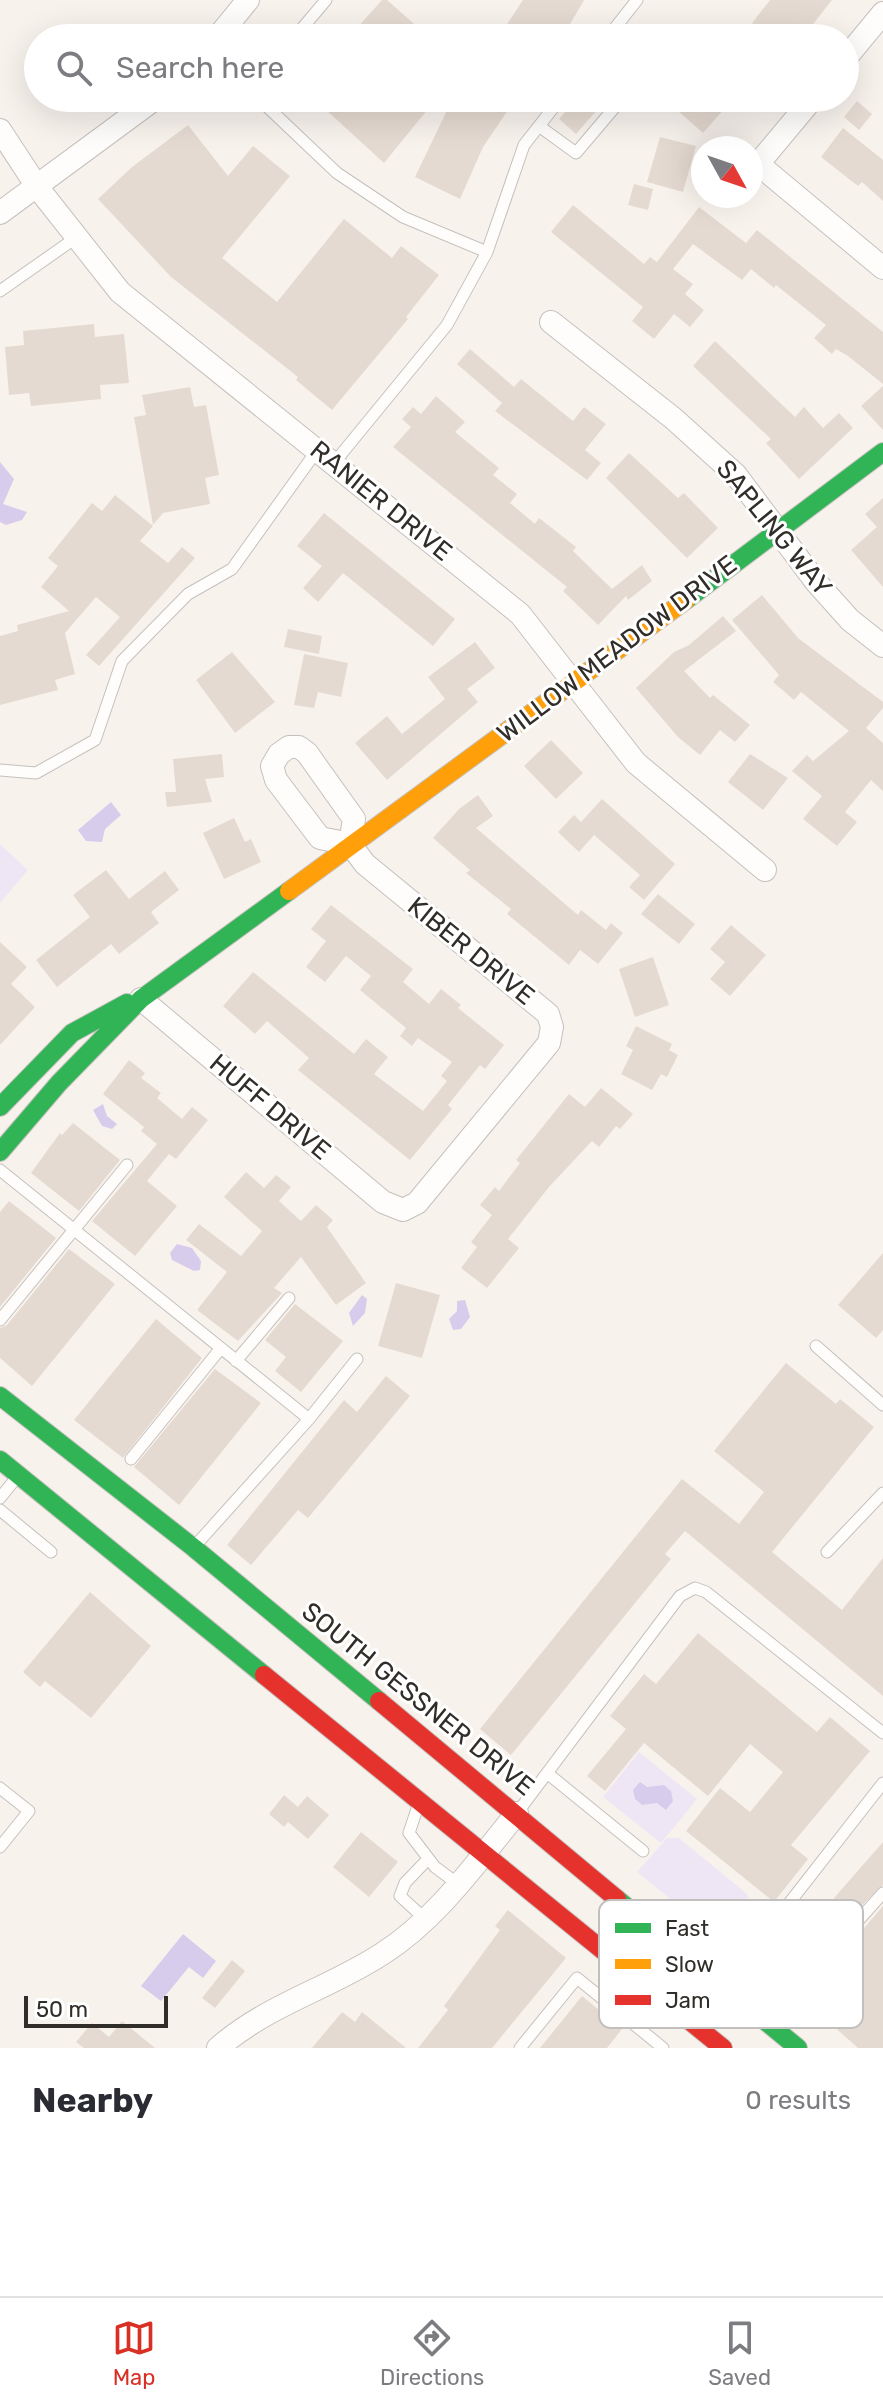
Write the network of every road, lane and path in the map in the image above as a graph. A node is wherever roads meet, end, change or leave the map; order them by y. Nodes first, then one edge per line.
1 (248, 0) edge
2 (326, 0) edge
3 (637, 0) edge
4 (883, 13) edge
5 (228, 24) edge
6 (306, 24) edge
7 (618, 24) edge
8 (859, 42) edge
9 (138, 112) edge
10 (273, 112) edge
11 (550, 112) edge
12 (611, 112) edge
13 (801, 112) edge
14 (539, 126) junction
15 (0, 130) edge
16 (38, 188) junction
17 (0, 213) edge
18 (77, 237) junction
19 (487, 252) junction
20 (883, 268) edge
21 (0, 291) edge
22 (551, 322) dead end
23 (883, 452) edge
24 (326, 456) junction
25 (778, 529) junction
26 (883, 646) edge
27 (573, 684) junction
28 (0, 770) edge
29 (350, 844) junction
30 (765, 870) dead end
31 (141, 999) junction
32 (0, 1107) edge
33 (0, 1152) edge
34 (127, 1165) dead end
35 (0, 1170) edge
36 (403, 1210) joint
37 (74, 1230) junction
38 (289, 1298) dead end
39 (0, 1320) edge
40 (816, 1346) dead end
41 (221, 1348) junction
42 (357, 1359) dead end
43 (236, 1361) junction
44 (0, 1396) edge
45 (883, 1405) edge
46 (309, 1419) junction
47 (131, 1459) dead end
48 (0, 1460) edge
49 (19, 1475) junction
50 (883, 1493) edge
51 (0, 1498) edge
52 (0, 1510) edge
53 (51, 1552) dead end
54 (827, 1552) dead end
55 (190, 1553) junction
56 (883, 1733) edge
57 (547, 1773) junction
58 (883, 1783) edge
59 (0, 1788) edge
60 (419, 1802) junction
61 (517, 1813) junction
62 (0, 1847) edge
63 (643, 1851) dead end
64 (483, 1855) junction
65 (428, 1859) junction
66 (458, 1884) junction
67 (883, 1893) edge
68 (620, 1900) edge
69 (792, 1900) edge
70 (863, 1915) edge
71 (425, 1919) junction
72 (599, 1948) edge
73 (599, 1996) edge
74 (638, 2028) edge
75 (698, 2028) edge
76 (774, 2028) edge
77 (218, 2048) edge
78 (520, 2048) edge
79 (663, 2048) edge
80 (723, 2048) edge
81 (798, 2048) edge

1 - 5 street
2 - 6 lane
3 - 7 lane
4 - 8 street
9 - 16 street
10 - 19 lane
11 - 14 lane
12 - 14 lane
13 - 20 street
14 - 19 lane
15 - 16 street, RANIER DRIVE
16 - 17 street
16 - 18 street, RANIER DRIVE
18 - 21 lane
18 - 24 street, RANIER DRIVE
19 - 24 lane
22 - 25 street, SAPLING WAY
23 - 25 main road, WILLOW MEADOW DRIVE
24 - 27 street, RANIER DRIVE
24 - 28 lane
25 - 26 street, SAPLING WAY
25 - 27 main road, WILLOW MEADOW DRIVE
27 - 29 main road, WILLOW MEADOW DRIVE
27 - 30 street, RANIER DRIVE
29 - 31 main road, WILLOW MEADOW DRIVE
29 - 36 street, KIBER DRIVE
31 - 32 main road, WILLOW MEADOW DRIVE
31 - 33 main road, WILLOW MEADOW DRIVE
31 - 36 street, HUFF DRIVE
34 - 37 lane
35 - 37 lane
37 - 39 lane
37 - 41 lane
38 - 43 lane
40 - 45 lane
41 - 43 lane
41 - 47 lane
42 - 46 lane
43 - 46 lane
44 - 55 main road, SOUTH GESSNER DRIVE
46 - 55 lane
48 - 49 main road
49 - 51 lane
49 - 60 main road
50 - 54 lane
52 - 53 lane
55 - 61 main road, SOUTH GESSNER DRIVE
56 - 57 lane
57 - 61 lane
57 - 63 lane
58 - 69 lane
59 - 62 lane
60 - 64 main road
60 - 65 lane
61 - 64 street
61 - 68 main road, SOUTH GESSNER DRIVE
64 - 66 street
64 - 72 main road
65 - 66 lane
65 - 71 lane
66 - 71 street
67 - 70 lane
71 - 77 street
73 - 78 lane
74 - 79 lane
75 - 80 main road
76 - 81 main road, SOUTH GESSNER DRIVE

